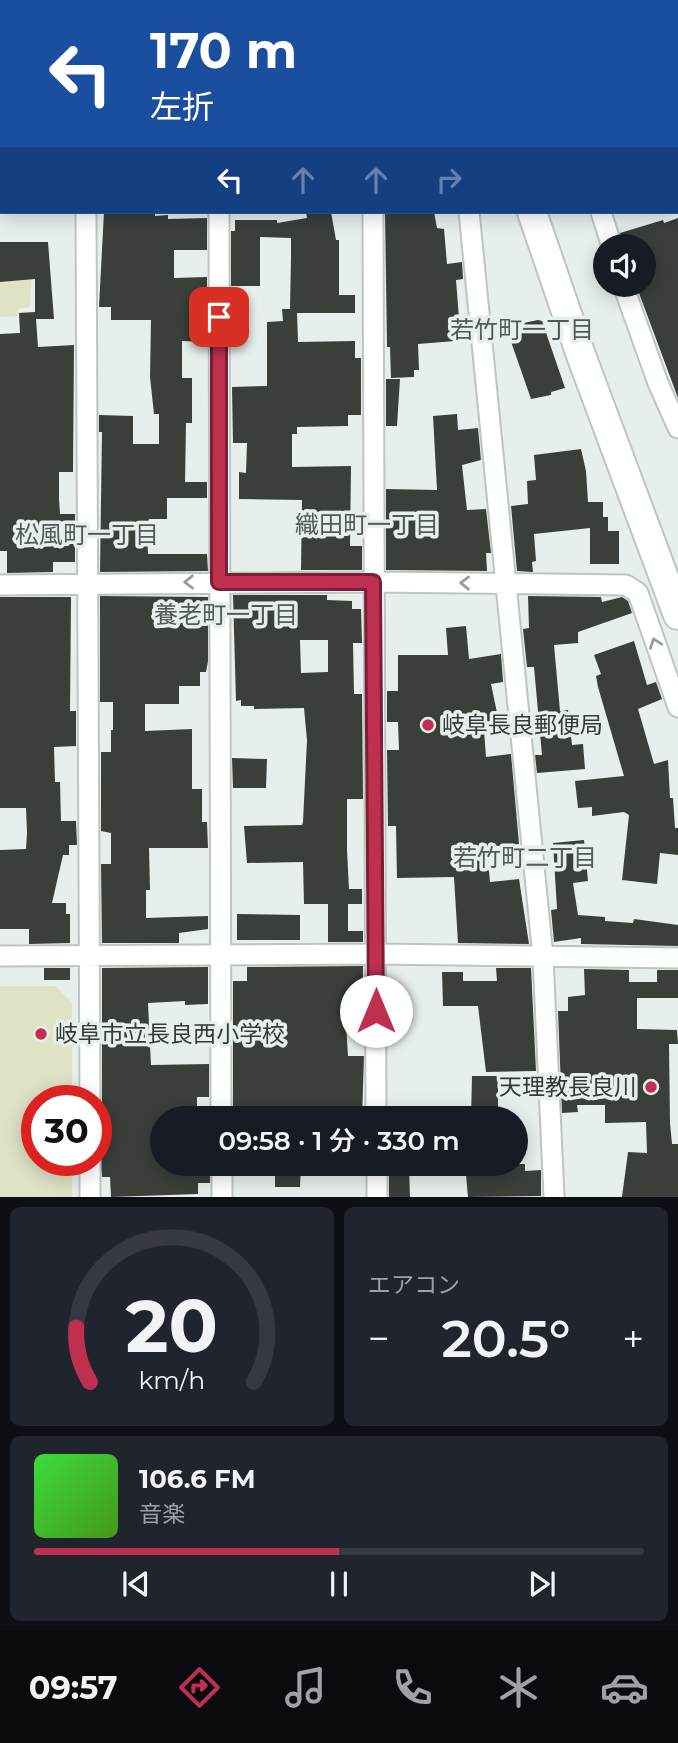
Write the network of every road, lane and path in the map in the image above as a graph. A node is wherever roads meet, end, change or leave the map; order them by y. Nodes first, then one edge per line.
1 (86, 214) edge
2 (219, 214) edge
3 (373, 214) edge
4 (469, 214) edge
5 (533, 214) edge
6 (602, 214) edge
7 (608, 234) edge
8 (628, 297) edge
9 (671, 393) edge
10 (678, 428) edge
11 (219, 582) junction
12 (373, 582) junction
13 (508, 583) junction
14 (88, 584) junction
15 (0, 585) edge
16 (678, 615) edge
17 (678, 707) edge
18 (221, 954) junction
19 (376, 954) junction
20 (0, 956) edge
21 (89, 956) junction
22 (543, 957) junction
23 (678, 958) edge
24 (90, 1085) edge
25 (222, 1106) edge
26 (376, 1106) edge
27 (90, 1176) edge
28 (222, 1176) edge
29 (377, 1176) edge
30 (90, 1197) edge
31 (222, 1197) edge
32 (377, 1197) edge
33 (554, 1197) edge

1 - 14 street
2 - 11 street
3 - 12 street
4 - 13 street
5 - 16 street
6 - 7 street
8 - 9 street
9 - 10 street
11 - 12 street
11 -> 14 street
11 - 18 street
13 -> 12 street
12 - 19 street
17 -> 13 street
13 - 22 street
14 - 15 street
14 - 21 street
18 - 19 street
18 - 21 street
18 - 25 street
19 - 22 street
19 - 26 street
20 - 21 street
21 - 24 street
22 - 23 street
22 - 33 street
27 - 30 street
28 - 31 street
29 - 32 street

